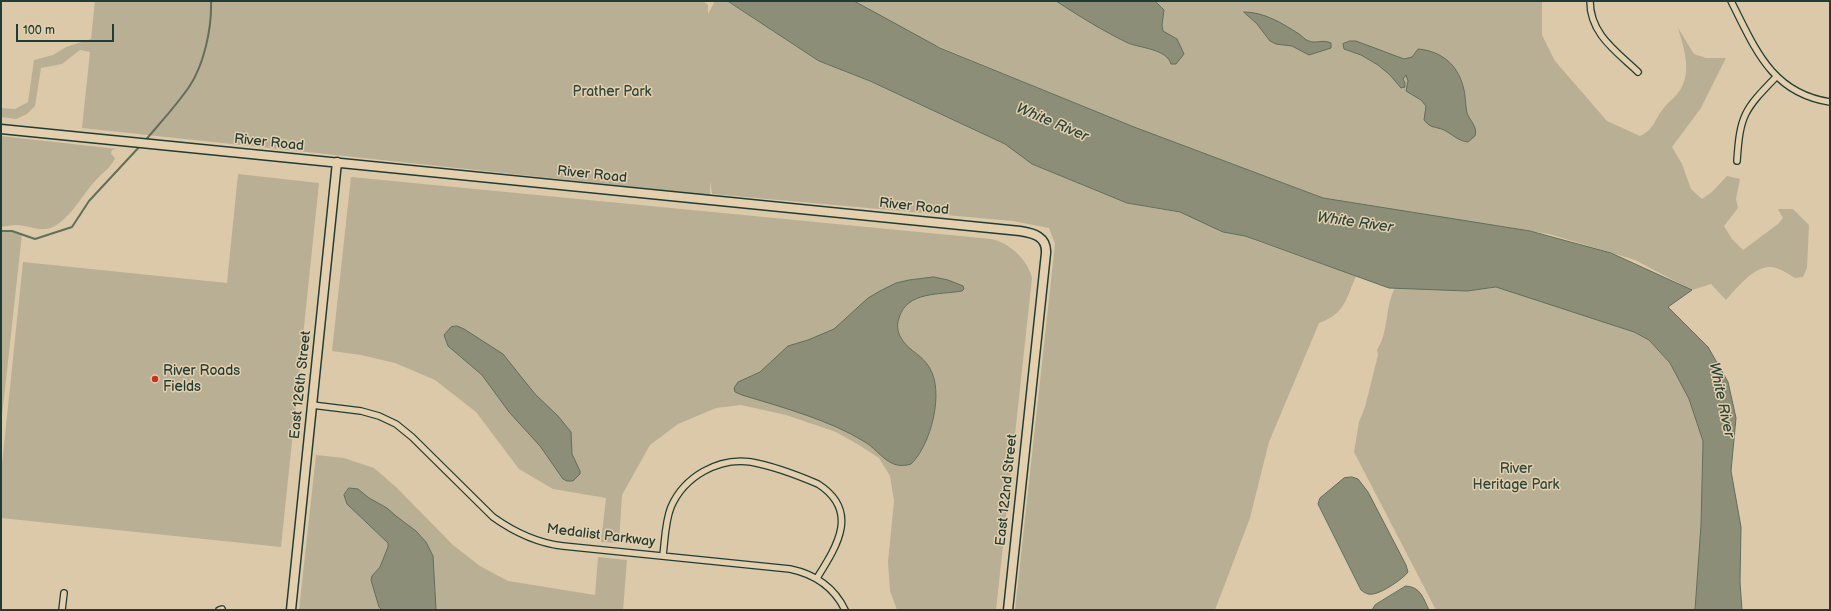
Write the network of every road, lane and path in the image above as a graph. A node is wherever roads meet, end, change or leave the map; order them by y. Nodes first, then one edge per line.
1 (1590, 1) edge
2 (1731, 1) edge
3 (1638, 72) dead end
4 (1776, 77) junction
5 (1830, 102) edge
6 (1, 129) edge
7 (1737, 161) dead end
8 (337, 162) junction
9 (1032, 374) joint
10 (312, 405) junction
11 (663, 555) junction
12 (817, 578) junction
13 (64, 593) dead end
14 (62, 610) edge
15 (291, 610) edge
16 (845, 610) edge
17 (1008, 610) edge

1 - 3 street
2 - 4 street
4 - 5 street
4 - 7 street
6 - 8 street, River Road
8 - 9 street, River Road
8 - 10 street, East 126th Street
9 - 17 street, East 122nd Street
10 - 11 street, Medalist Parkway
10 - 15 street, East 126th Street
11 - 12 street, Medalist Parkway
11 - 12 street
12 - 16 street, Medalist Parkway
13 - 14 street

